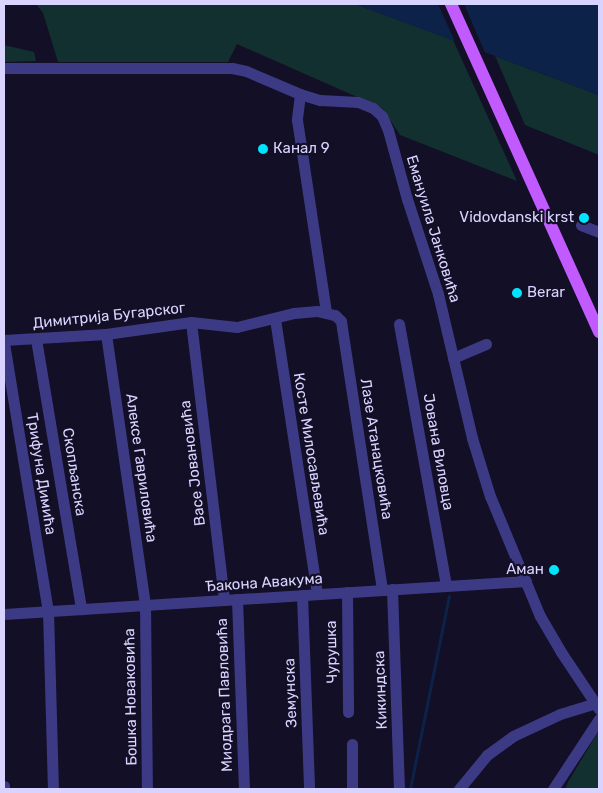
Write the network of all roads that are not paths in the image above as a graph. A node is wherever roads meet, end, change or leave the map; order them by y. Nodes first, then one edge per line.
1 (451, 4) edge
2 (4, 68) edge
3 (300, 94) junction
4 (582, 225) dead end
5 (599, 232) edge
6 (331, 314) junction
7 (274, 319) junction
8 (191, 322) junction
9 (399, 324) dead end
10 (599, 332) edge
11 (106, 334) junction
12 (36, 339) junction
13 (4, 341) edge
14 (486, 344) dead end
15 (453, 358) junction
16 (526, 581) junction
17 (446, 586) junction
18 (387, 590) junction
19 (347, 592) junction
20 (317, 594) junction
21 (302, 595) junction
22 (237, 599) junction
23 (224, 600) junction
24 (145, 605) junction
25 (81, 609) junction
26 (48, 611) junction
27 (4, 614) edge
28 (598, 705) edge
29 (348, 712) dead end
30 (599, 719) edge
31 (352, 744) dead end
32 (53, 789) edge
33 (147, 789) edge
34 (244, 789) edge
35 (309, 789) edge
36 (352, 789) edge
37 (399, 789) edge
38 (459, 789) edge
39 (553, 789) edge

1 - 10 main road
2 - 3 street, Емануила Јанковића
3 - 6 street, Лазе Атанацковића
3 - 15 street, Емануила Јанковића
4 - 5 street
6 - 7 street, Димитрија Бугарског
6 - 18 street, Лазе Атанацковића
7 - 8 street, Димитрија Бугарског
7 - 20 street, Косте Милосављевића
8 - 11 street, Димитрија Бугарског
8 - 23 street, Васе Јовановића
9 - 17 street, Јована Виловца
11 - 12 street, Димитрија Бугарског
11 - 24 street, Алексе Гавриловића
12 - 13 street, Димитрија Бугарског
12 - 25 street, Скопљанска
13 - 26 street, Трифуна Димића
14 - 15 street
15 - 16 street, Емануила Јанковића
16 - 17 street, Ђакона Авакума
16 - 28 street, Емануила Јанковића
17 - 18 street, Ђакона Авакума
18 - 19 street, Ђакона Авакума
18 - 37 street, Кикиндска
19 - 20 street, Ђакона Авакума
19 - 29 street, Чурушка
20 - 21 street, Ђакона Авакума
21 - 22 street, Ђакона Авакума
21 - 35 street, Земунска
22 - 23 street, Ђакона Авакума
22 - 34 street, Миодрага Павловића
23 - 24 street, Ђакона Авакума
24 - 25 street, Ђакона Авакума
24 - 33 street, Бошка Новаковића
25 - 26 street, Ђакона Авакума
26 - 27 street, Ђакона Авакума
26 - 32 street, Трифуна Димића
28 - 38 street
30 - 39 street
31 - 36 street

